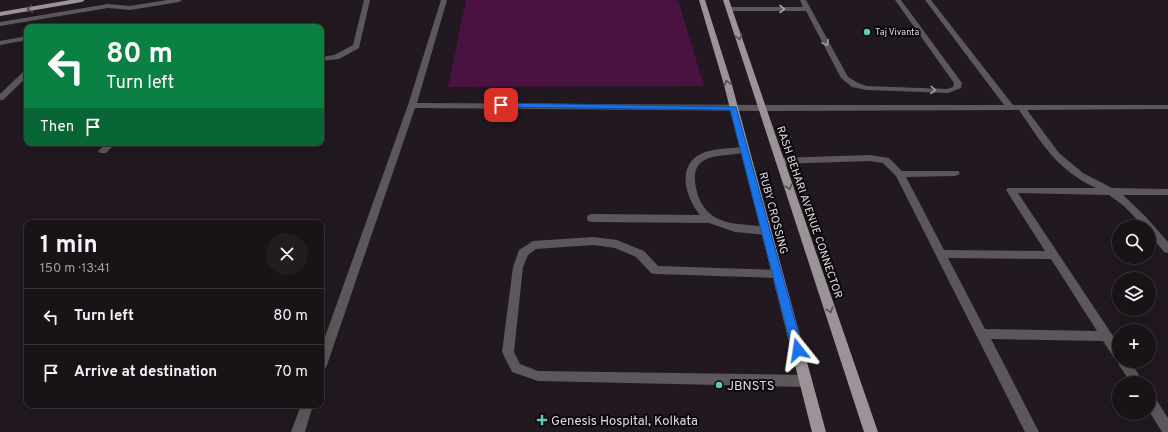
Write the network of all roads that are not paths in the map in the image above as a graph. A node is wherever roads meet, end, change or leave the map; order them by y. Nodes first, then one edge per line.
1 (82, 0) edge
2 (180, 0) edge
3 (367, 0) edge
4 (444, 0) edge
5 (702, 0) edge
6 (803, 0) edge
7 (898, 0) edge
8 (928, 0) edge
9 (728, 4) edge
10 (808, 9) junction
11 (0, 14) edge
12 (0, 24) edge
13 (24, 39) edge
14 (0, 43) edge
15 (324, 59) edge
16 (24, 76) edge
17 (0, 98) edge
18 (412, 105) junction
19 (1168, 107) edge
20 (734, 108) junction
21 (762, 108) junction
22 (1011, 108) junction
23 (1022, 108) junction
24 (109, 146) edge
25 (745, 150) junction
26 (103, 152) dead end
27 (780, 162) junction
28 (955, 173) dead end
29 (900, 174) junction
30 (1112, 192) junction
31 (1168, 192) edge
32 (592, 218) dead end
33 (710, 219) junction
34 (766, 231) junction
35 (1168, 249) edge
36 (941, 254) junction
37 (1053, 255) junction
38 (778, 274) junction
39 (982, 334) junction
40 (1106, 336) junction
41 (1112, 345) edge
42 (324, 356) edge
43 (806, 381) junction
44 (306, 408) edge
45 (1156, 411) edge
46 (1168, 429) edge
47 (298, 432) edge
48 (819, 432) edge
49 (871, 432) edge
50 (1032, 432) edge

1 -> 11 main road
2 - 12 street
3 - 15 street
4 - 18 street
20 -> 5 main road, RUBY CROSSING
6 - 10 street
10 -> 7 street
8 - 22 street
9 -> 10 street
9 -> 21 main road, RASH BEHARI AVENUE CONNECTOR
13 - 14 street
16 - 17 street
18 - 20 street
18 - 42 street
19 - 23 street
20 - 21 street
20 - 25 main road, RUBY CROSSING
21 - 22 street
21 - 27 main road, RASH BEHARI AVENUE CONNECTOR
22 - 23 street
23 - 30 street
24 - 26 street
25 - 33 street
25 - 34 main road, RUBY CROSSING
27 - 29 street
27 -> 49 main road, RASH BEHARI AVENUE CONNECTOR
28 - 29 street
29 - 36 street
30 - 31 street
30 - 35 street
30 - 37 street
32 - 33 street
33 - 34 street
34 - 38 main road, RUBY CROSSING
36 - 37 street
36 - 39 street
37 - 40 street
38 - 43 main road, RUBY CROSSING
38 - 43 street
39 - 40 street
39 - 50 street
40 - 41 street
43 - 48 main road, RUBY CROSSING
44 - 47 street
45 - 46 street

